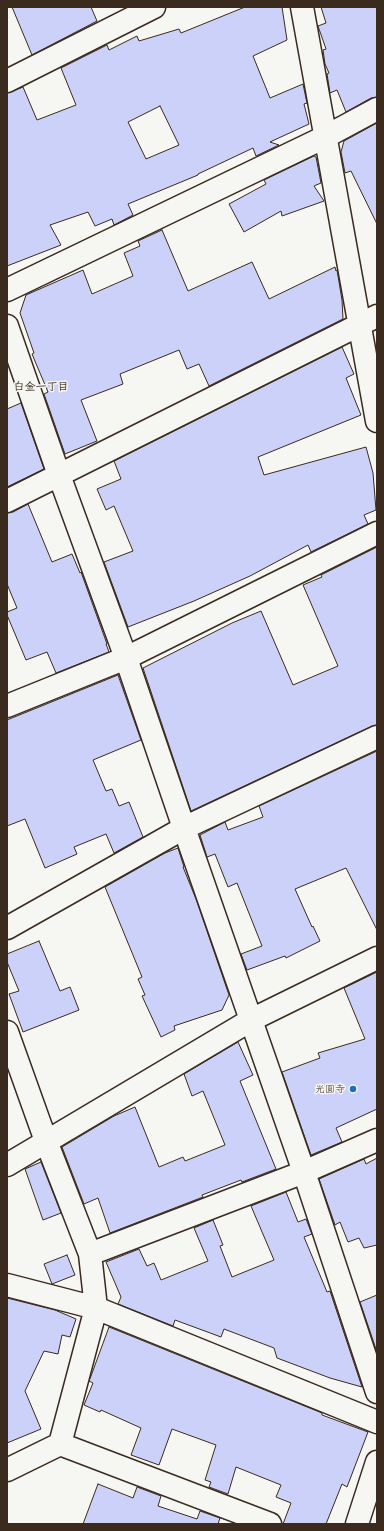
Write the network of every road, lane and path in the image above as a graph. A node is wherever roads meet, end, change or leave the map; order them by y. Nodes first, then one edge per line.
1 (154, 7) edge
2 (302, 7) edge
3 (7, 81) edge
4 (377, 109) edge
5 (325, 137) junction
6 (7, 290) edge
7 (368, 321) edge
8 (7, 326) edge
9 (377, 421) edge
10 (59, 475) junction
11 (7, 501) edge
12 (377, 533) edge
13 (126, 658) junction
14 (7, 706) edge
15 (377, 736) edge
16 (184, 828) junction
17 (7, 928) edge
18 (377, 958) edge
19 (251, 1020) junction
20 (7, 1032) edge
21 (377, 1140) edge
22 (46, 1141) junction
23 (7, 1165) edge
24 (304, 1172) junction
25 (90, 1254) junction
26 (7, 1285) edge
27 (96, 1308) junction
28 (377, 1392) edge
29 (377, 1422) edge
30 (60, 1444) junction
31 (377, 1462) edge
32 (7, 1470) edge
33 (270, 1524) edge
34 (357, 1524) edge

1 - 3 street
2 - 5 street
4 - 5 street
5 - 6 street
5 - 7 street
7 - 9 street
7 - 10 street
8 - 10 street
10 - 11 street
10 - 13 street
12 - 13 street
13 - 14 street
13 - 16 street
15 - 16 street
16 - 17 street
16 - 19 street
18 - 19 street
19 - 22 street
19 - 24 street
20 - 22 street
21 - 24 street
22 - 23 street
22 - 25 street
24 - 25 street
24 - 28 street
25 - 27 street
26 - 27 street
27 - 29 street
27 - 30 street
30 - 32 street
30 - 33 street
31 - 34 street

